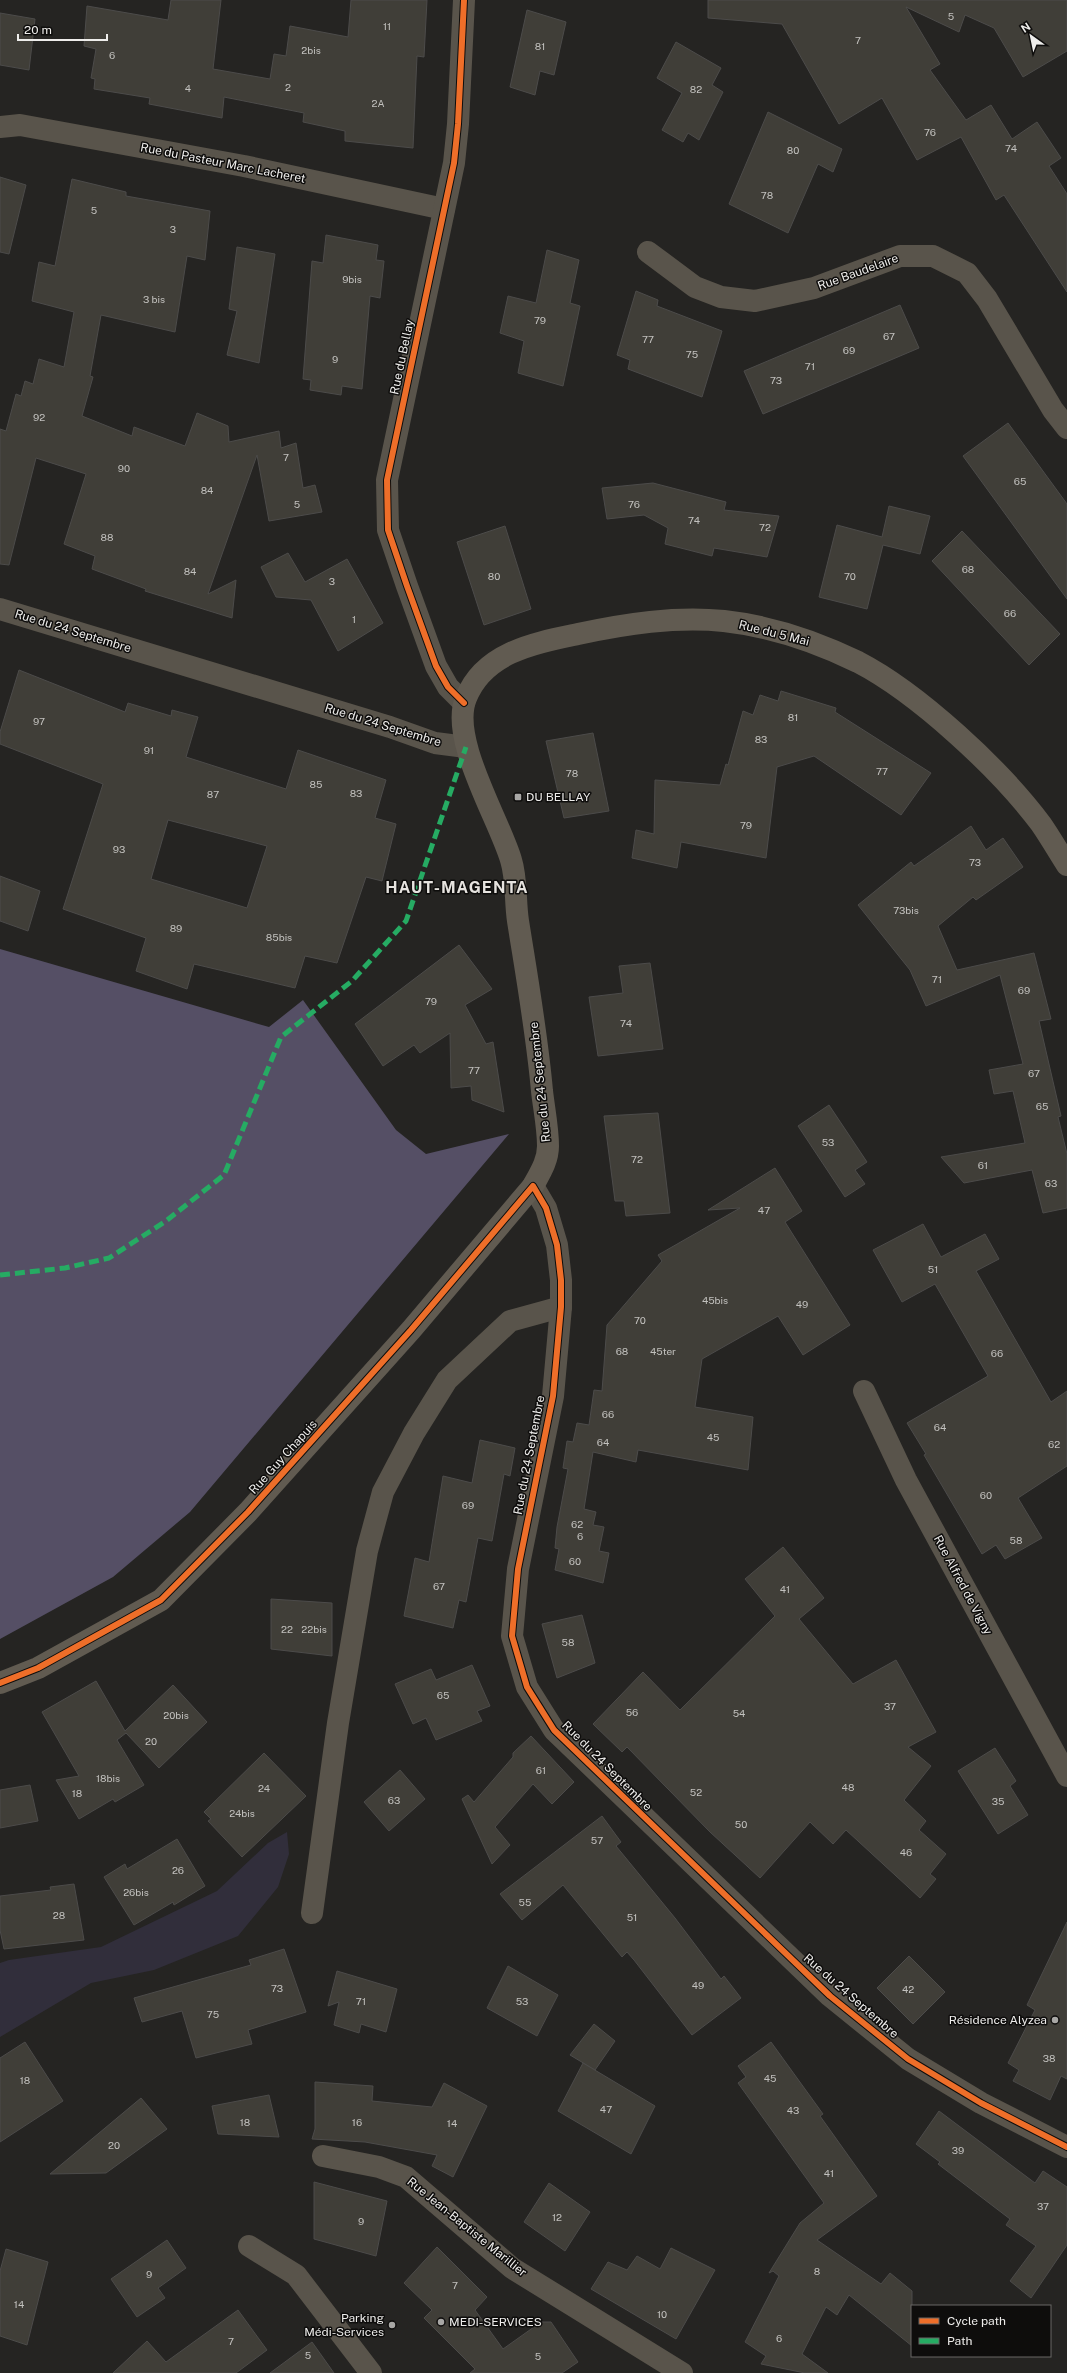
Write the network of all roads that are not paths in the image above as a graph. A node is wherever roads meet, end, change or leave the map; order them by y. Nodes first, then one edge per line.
1 (464, 0) edge
2 (0, 126) edge
3 (444, 209) junction
4 (648, 252) dead end
5 (1067, 428) edge
6 (0, 608) edge
7 (464, 703) junction
8 (466, 747) junction
9 (1067, 865) edge
10 (533, 1186) junction
11 (561, 1307) junction
12 (864, 1391) dead end
13 (0, 1683) edge
14 (1067, 1776) edge
15 (312, 1914) dead end
16 (1067, 2147) edge
17 (323, 2156) dead end
18 (249, 2246) dead end
19 (371, 2373) edge
20 (682, 2373) edge

1 - 3 street, Rue du Bellay
2 - 3 street, Rue du Pasteur Marc Lacheret
3 - 7 street, Rue du Bellay
4 - 5 street, Rue Baudelaire
6 - 8 street, Rue du 24 Septembre
7 - 8 main road, Rue du 5 Mai
7 - 9 main road, Rue du 5 Mai
8 - 10 main road, Rue du 24 Septembre
10 - 11 street, Rue du 24 Septembre
10 - 13 main road, Rue Guy Chapuis
11 - 15 street
11 - 16 street, Rue du 24 Septembre
12 - 14 street, Rue Alfred de Vigny
17 - 20 street, Rue Jean-Baptiste Marillier
18 - 19 street

